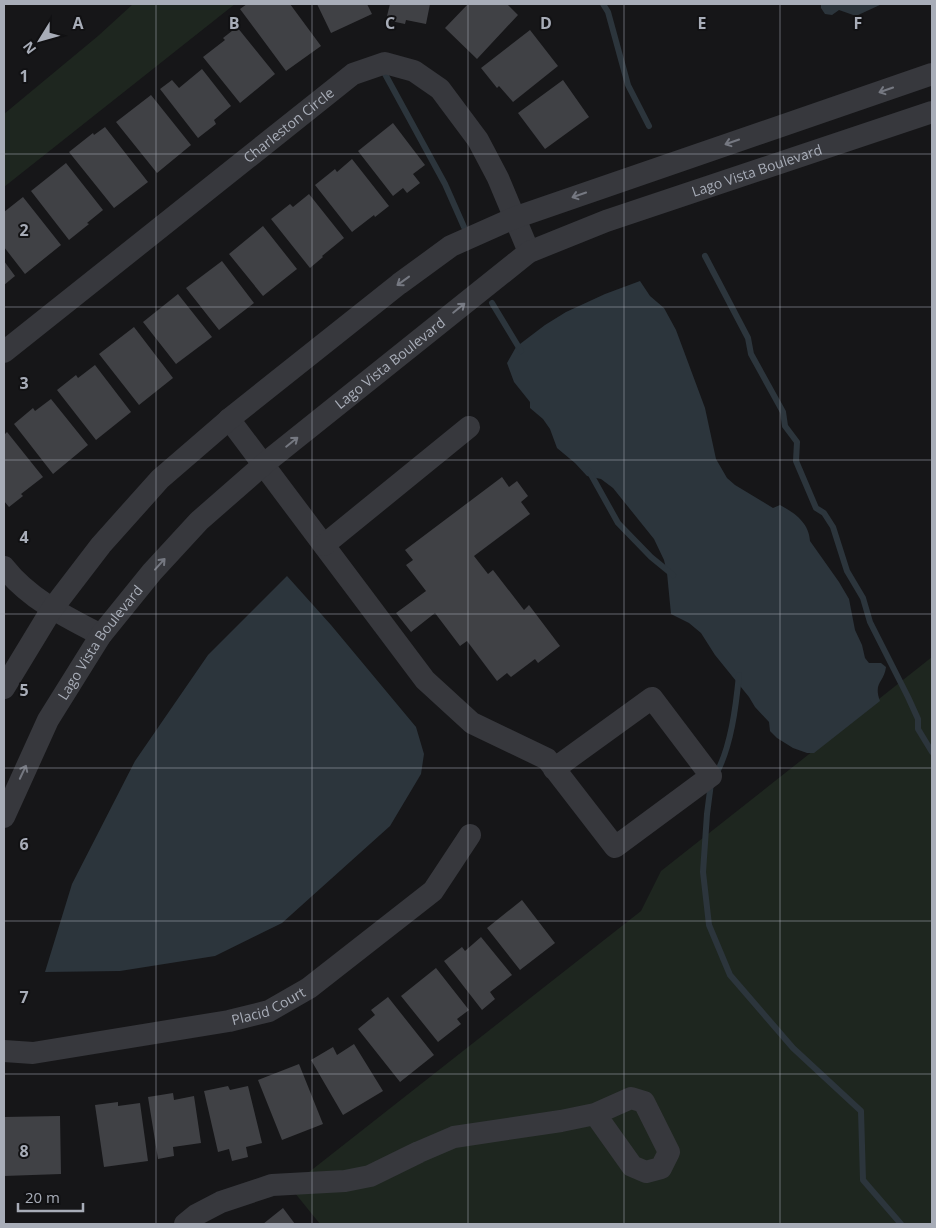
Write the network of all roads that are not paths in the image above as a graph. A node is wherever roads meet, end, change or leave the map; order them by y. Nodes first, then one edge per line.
1 (932, 74) edge
2 (932, 112) edge
3 (514, 218) junction
4 (529, 252) junction
5 (4, 352) edge
6 (230, 419) junction
7 (469, 427) dead end
8 (264, 464) junction
9 (324, 545) junction
10 (4, 567) edge
11 (52, 609) junction
12 (101, 635) junction
13 (4, 688) edge
14 (554, 769) junction
15 (4, 817) edge
16 (470, 835) dead end
17 (4, 1051) edge
18 (595, 1114) dead end
19 (185, 1224) edge

1 -> 3 street
2 - 4 street, Lago Vista Boulevard
3 - 4 street, Charleston Circle
3 - 5 street, Charleston Circle
3 -> 6 street
8 -> 4 street, Lago Vista Boulevard
6 - 8 street
6 - 11 street
7 - 9 street
8 - 9 street
12 -> 8 street, Lago Vista Boulevard
9 - 14 street
10 - 11 street
11 - 12 street
11 - 13 street
15 -> 12 street, Lago Vista Boulevard
14 - 14 street
16 - 17 street, Placid Court
18 - 19 street

